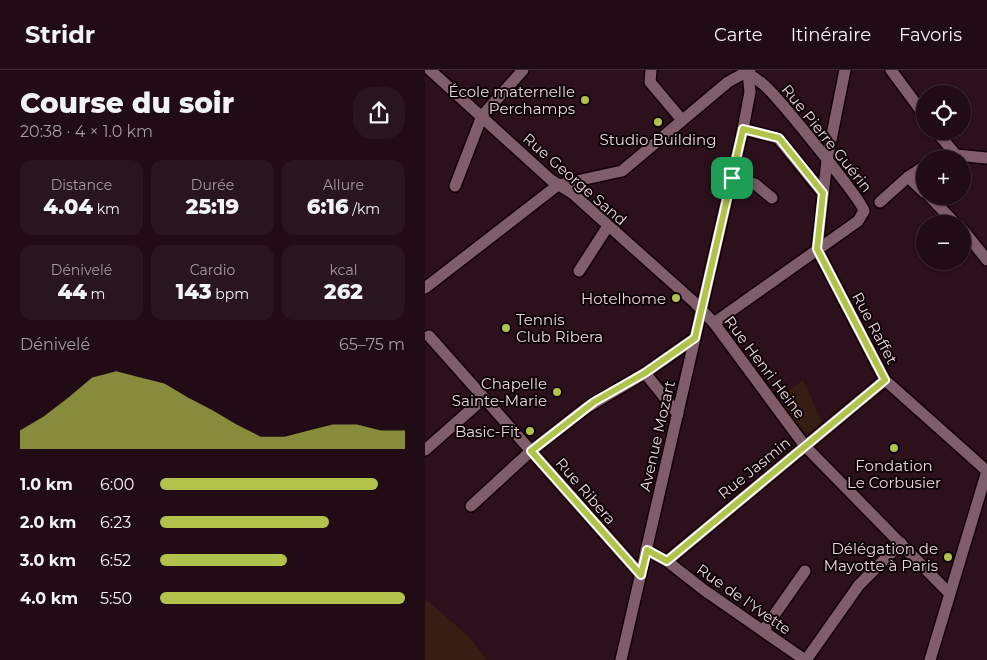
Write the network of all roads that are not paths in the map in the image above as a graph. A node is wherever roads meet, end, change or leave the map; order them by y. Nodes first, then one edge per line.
1 (430, 70) edge
2 (523, 70) edge
3 (651, 70) edge
4 (845, 70) edge
5 (891, 70) edge
6 (748, 71) edge
7 (916, 104) edge
8 (482, 116) junction
9 (682, 120) junction
10 (743, 129) junction
11 (971, 158) edge
12 (987, 158) edge
13 (827, 160) junction
14 (916, 172) edge
15 (908, 177) junction
16 (732, 178) junction
17 (558, 185) junction
18 (916, 185) edge
19 (455, 186) dead end
20 (823, 193) junction
21 (772, 198) dead end
22 (880, 202) dead end
23 (938, 205) edge
24 (947, 215) edge
25 (608, 226) junction
26 (971, 240) edge
27 (817, 249) junction
28 (987, 260) edge
29 (579, 271) dead end
30 (425, 288) edge
31 (701, 310) junction
32 (714, 323) junction
33 (429, 336) dead end
34 (695, 338) junction
35 (645, 373) junction
36 (885, 380) junction
37 (484, 398) junction
38 (677, 414) junction
39 (805, 446) junction
40 (425, 450) edge
41 (531, 451) junction
42 (987, 471) edge
43 (471, 506) dead end
44 (901, 543) junction
45 (647, 550) junction
46 (667, 561) junction
47 (805, 571) dead end
48 (641, 575) junction
49 (949, 594) junction
50 (763, 631) junction
51 (621, 660) edge
52 (806, 660) edge
53 (930, 660) edge

1 - 8 street, Rue George Sand
2 - 8 street
3 - 9 street
4 - 13 street
5 - 7 street
6 - 9 street
6 - 10 street, Avenue Mozart
6 - 13 street, Rue Pierre Guérin
8 - 17 street, Rue George Sand
8 - 19 street
9 - 17 street
10 - 16 street, Avenue Mozart
10 - 20 street
11 - 12 street
13 - 20 street
13 - 27 street, Rue Pierre Guérin
14 - 15 street
15 - 18 street
15 - 22 street
16 - 21 street
16 - 31 street, Avenue Mozart
17 - 25 street, Rue George Sand
17 - 30 street
20 - 27 street
23 - 24 street
25 - 29 street
25 - 31 street, Rue George Sand
26 - 28 street
27 - 32 street
27 - 36 street, Rue Raffet
31 - 32 street, Rue Henri Heine
31 - 34 street, Avenue Mozart
32 - 39 street, Rue Henri Heine
33 - 37 street, Rue Ribera
34 - 35 street
34 - 38 street, Avenue Mozart
35 - 38 street
35 - 41 street
36 - 39 street, Rue Jasmin
36 - 42 street, Rue Raffet
37 - 40 street
37 - 41 street, Rue Ribera
38 - 45 street, Avenue Mozart
39 - 44 street, Rue Henri Heine
39 - 46 street, Rue Jasmin
41 - 43 street
41 - 48 street, Rue Ribera
42 - 49 street
44 - 49 street, Rue Henri Heine
44 - 52 street
45 - 46 street, Rue de l'Yvette
45 - 48 street, Avenue Mozart
46 - 50 street, Rue de l'Yvette
47 - 50 street
48 - 51 street, Avenue Mozart
49 - 53 street
50 - 52 street, Rue de l'Yvette

